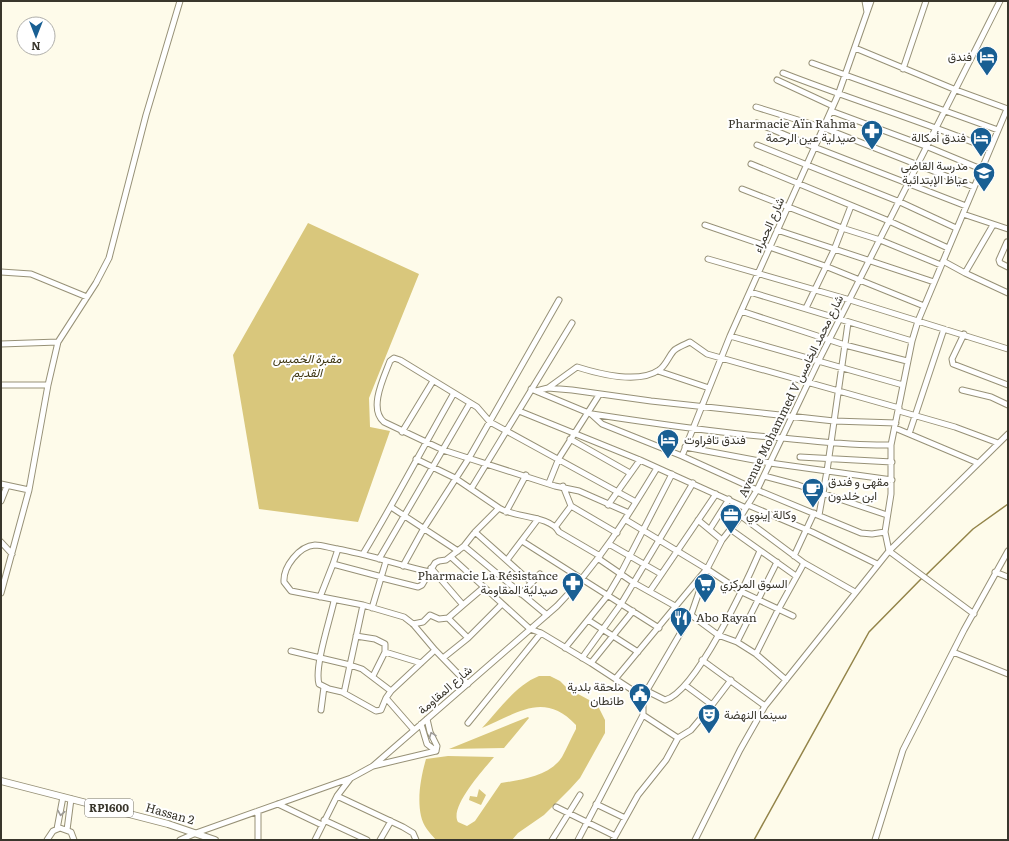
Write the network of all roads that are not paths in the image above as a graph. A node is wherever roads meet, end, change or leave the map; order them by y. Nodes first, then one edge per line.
1 (180, 1) edge
2 (866, 1) edge
3 (871, 1) edge
4 (926, 1) edge
5 (1000, 1) edge
6 (867, 12) junction
7 (855, 48) junction
8 (812, 63) dead end
9 (902, 69) junction
10 (783, 73) dead end
11 (845, 75) junction
12 (777, 80) dead end
13 (956, 90) junction
14 (838, 95) junction
15 (756, 107) dead end
16 (832, 108) junction
17 (1007, 109) edge
18 (945, 110) junction
19 (757, 123) dead end
20 (824, 128) junction
21 (937, 128) junction
22 (998, 130) junction
23 (757, 145) dead end
24 (814, 147) junction
25 (928, 147) junction
26 (990, 149) junction
27 (751, 164) dead end
28 (806, 165) junction
29 (918, 165) junction
30 (981, 169) junction
31 (797, 184) junction
32 (909, 184) junction
33 (974, 187) junction
34 (742, 189) dead end
35 (900, 202) junction
36 (851, 206) junction
37 (966, 206) junction
38 (788, 207) junction
39 (964, 214) junction
40 (889, 221) junction
41 (993, 224) junction
42 (705, 225) dead end
43 (842, 228) junction
44 (956, 228) junction
45 (1008, 229) edge
46 (777, 230) junction
47 (1008, 236) edge
48 (880, 240) junction
49 (1008, 243) edge
50 (770, 247) junction
51 (948, 248) junction
52 (834, 250) junction
53 (708, 259) dead end
54 (870, 260) junction
55 (942, 263) junction
56 (825, 266) junction
57 (1008, 267) edge
58 (1, 272) edge
59 (759, 272) junction
60 (965, 273) junction
61 (860, 280) junction
62 (934, 282) junction
63 (814, 290) junction
64 (750, 292) junction
65 (1008, 293) edge
66 (86, 297) junction
67 (559, 300) dead end
68 (850, 300) junction
69 (924, 306) junction
70 (806, 308) junction
71 (741, 311) junction
72 (840, 319) junction
73 (918, 321) junction
74 (572, 323) dead end
75 (848, 323) junction
76 (944, 329) junction
77 (964, 334) junction
78 (730, 336) junction
79 (830, 339) junction
80 (912, 341) junction
81 (58, 342) junction
82 (1, 344) edge
83 (844, 345) junction
84 (1008, 349) edge
85 (722, 357) junction
86 (819, 360) junction
87 (907, 361) junction
88 (841, 368) junction
89 (658, 371) junction
90 (433, 381) junction
91 (809, 382) junction
92 (1, 385) edge
93 (48, 385) junction
94 (903, 385) junction
95 (1008, 385) edge
96 (548, 388) junction
97 (709, 388) junction
98 (534, 390) junction
99 (838, 390) junction
100 (962, 390) dead end
101 (454, 393) junction
102 (599, 395) junction
103 (470, 403) junction
104 (1008, 405) edge
105 (702, 407) junction
106 (899, 409) junction
107 (519, 411) junction
108 (589, 413) junction
109 (916, 415) junction
110 (792, 416) junction
111 (834, 421) junction
112 (490, 422) junction
113 (895, 425) junction
114 (693, 429) junction
115 (507, 430) junction
116 (402, 432) junction
117 (575, 433) junction
118 (909, 434) junction
119 (1008, 434) edge
120 (782, 439) junction
121 (570, 440) junction
122 (425, 443) junction
123 (831, 443) junction
124 (998, 443) junction
125 (891, 445) junction
126 (685, 446) junction
127 (443, 450) junction
128 (682, 456) junction
129 (800, 457) dead end
130 (469, 458) junction
131 (559, 458) junction
132 (829, 458) junction
133 (416, 459) junction
134 (640, 460) junction
135 (892, 462) junction
136 (488, 463) junction
137 (770, 463) junction
138 (978, 463) junction
139 (433, 467) junction
140 (657, 468) junction
141 (827, 471) junction
142 (630, 473) junction
143 (672, 474) junction
144 (526, 475) junction
145 (764, 476) junction
146 (455, 478) junction
147 (892, 480) junction
148 (549, 483) junction
149 (693, 483) junction
150 (1, 484) edge
151 (7, 486) junction
152 (563, 486) junction
153 (471, 489) junction
154 (29, 490) junction
155 (757, 490) junction
156 (618, 491) junction
157 (716, 494) junction
158 (823, 494) junction
159 (729, 499) junction
160 (1, 501) edge
161 (636, 502) junction
162 (608, 505) junction
163 (571, 506) junction
164 (747, 506) junction
165 (391, 507) junction
166 (499, 508) junction
167 (506, 512) junction
168 (629, 513) junction
169 (816, 514) junction
170 (887, 515) junction
171 (405, 516) junction
172 (741, 516) junction
173 (538, 519) junction
174 (626, 520) junction
175 (698, 520) junction
176 (556, 526) junction
177 (424, 528) junction
178 (710, 529) junction
179 (730, 529) junction
180 (806, 529) junction
181 (642, 530) junction
182 (475, 532) junction
183 (885, 532) junction
184 (617, 533) junction
185 (659, 540) junction
186 (722, 540) junction
187 (522, 541) junction
188 (1, 542) edge
189 (609, 544) junction
190 (464, 546) junction
191 (338, 549) junction
192 (677, 550) junction
193 (458, 551) junction
194 (760, 551) junction
195 (889, 551) junction
196 (1008, 551) edge
197 (12, 554) junction
198 (363, 554) junction
199 (630, 556) junction
200 (794, 556) junction
201 (451, 557) junction
202 (599, 558) junction
203 (380, 559) junction
204 (507, 560) junction
205 (386, 561) junction
206 (777, 562) junction
207 (644, 563) junction
208 (804, 563) junction
209 (333, 564) junction
210 (877, 564) junction
211 (403, 566) junction
212 (707, 569) junction
213 (430, 570) junction
214 (995, 572) junction
215 (621, 573) junction
216 (540, 574) dead end
217 (661, 574) junction
218 (796, 576) junction
219 (382, 577) junction
220 (1008, 577) edge
221 (3, 578) edge
222 (583, 580) junction
223 (532, 583) junction
224 (634, 583) junction
225 (483, 588) junction
226 (650, 591) junction
227 (742, 592) junction
228 (855, 592) junction
229 (1, 593) edge
230 (521, 594) junction
231 (608, 595) junction
232 (320, 597) junction
233 (758, 600) junction
234 (334, 601) junction
235 (502, 604) junction
236 (622, 604) junction
237 (363, 605) junction
238 (464, 605) junction
239 (675, 606) junction
240 (372, 608) junction
241 (778, 610) junction
242 (633, 611) junction
243 (974, 614) junction
244 (547, 615) junction
245 (691, 615) junction
246 (793, 616) dead end
247 (448, 618) junction
248 (588, 620) junction
249 (413, 624) junction
250 (659, 628) junction
251 (530, 629) junction
252 (603, 630) junction
253 (541, 633) junction
254 (718, 635) junction
255 (356, 636) junction
256 (613, 636) junction
257 (468, 638) junction
258 (736, 642) junction
259 (565, 648) junction
260 (435, 650) junction
261 (292, 651) dead end
262 (385, 652) junction
263 (638, 652) junction
264 (953, 652) junction
265 (756, 654) junction
266 (321, 658) junction
267 (443, 658) junction
268 (582, 658) junction
269 (702, 660) junction
270 (421, 663) junction
271 (591, 663) junction
272 (350, 665) junction
273 (1008, 674) edge
274 (373, 676) junction
275 (616, 678) junction
276 (730, 680) junction
277 (786, 680) junction
278 (468, 684) junction
279 (685, 685) junction
280 (324, 687) junction
281 (391, 690) junction
282 (647, 691) junction
283 (344, 693) junction
284 (643, 697) junction
285 (386, 698) junction
286 (712, 705) junction
287 (765, 706) junction
288 (321, 710) dead end
289 (643, 715) junction
290 (427, 719) junction
291 (421, 724) junction
292 (468, 724) dead end
293 (414, 730) junction
294 (678, 738) junction
295 (436, 750) junction
296 (373, 766) junction
297 (351, 778) junction
298 (1, 781) edge
299 (580, 795) dead end
300 (337, 796) junction
301 (63, 797) junction
302 (71, 799) junction
303 (278, 804) junction
304 (596, 804) junction
305 (556, 807) dead end
306 (258, 811) junction
307 (568, 814) junction
308 (625, 818) junction
309 (391, 821) junction
310 (323, 822) junction
311 (586, 824) junction
312 (57, 829) junction
313 (67, 830) junction
314 (196, 833) junction
315 (185, 838) edge
316 (614, 838) edge
317 (47, 840) edge
318 (74, 840) edge
319 (180, 840) edge
320 (215, 840) edge
321 (258, 840) edge
322 (315, 840) edge
323 (367, 840) edge
324 (380, 840) edge
325 (416, 840) edge
326 (552, 840) edge
327 (578, 840) edge
328 (695, 840) edge
329 (875, 840) edge

1 - 66 street
2 - 6 street
3 - 6 street, شارع الحمراء
4 - 9 street
5 - 13 street, Avenue Mohammed V شارع محمد الخامس
6 - 7 street, شارع الحمراء
7 - 9 street
7 - 11 street, شارع الحمراء
8 - 11 street
9 - 13 street
10 - 14 street
11 - 14 street, شارع الحمراء
11 - 18 street
12 - 16 street
13 - 17 street
13 - 18 street, Avenue Mohammed V شارع محمد الخامس
14 - 16 street, شارع الحمراء
14 - 21 street
15 - 20 street
16 - 20 street, شارع الحمراء
16 - 25 street
17 - 22 street
18 - 21 street, Avenue Mohammed V شارع محمد الخامس
18 - 22 street
19 - 24 street
20 - 24 street, شارع الحمراء
20 - 29 street
21 - 25 street, Avenue Mohammed V شارع محمد الخامس
21 - 26 street
22 - 26 street
23 - 28 street
24 - 28 street, شارع الحمراء
24 - 32 street
25 - 29 street, Avenue Mohammed V شارع محمد الخامس
25 - 30 street
26 - 30 street
27 - 31 street
28 - 31 street, شارع الحمراء
28 - 35 street
29 - 32 street, Avenue Mohammed V شارع محمد الخامس
29 - 33 street
30 - 33 street
31 - 36 street
31 - 38 street, شارع الحمراء
32 - 35 street, Avenue Mohammed V شارع محمد الخامس
32 - 37 street
33 - 37 street
34 - 38 street
35 - 40 street, Avenue Mohammed V شارع محمد الخامس
35 - 44 street
36 - 40 street
36 - 43 street
37 - 39 street
38 - 43 street
38 - 46 street, شارع الحمراء
39 - 41 street
39 - 44 street
40 - 48 street, Avenue Mohammed V شارع محمد الخامس
40 - 51 street
41 - 45 street
41 - 60 street
42 - 50 street
43 - 48 street
43 - 52 street
44 - 51 street
46 - 50 street, شارع الحمراء
46 - 52 street
47 - 49 street
48 - 54 street, Avenue Mohammed V شارع محمد الخامس
48 - 55 street
49 - 57 street
50 - 56 street
50 - 59 street, شارع الحمراء
51 - 55 street
52 - 54 street
52 - 56 street
53 - 59 street
54 - 61 street, Avenue Mohammed V شارع محمد الخامس
54 - 62 street
55 - 60 street
55 - 62 street
56 - 61 street
56 - 63 street
58 - 66 street
59 - 63 street
59 - 64 street, شارع الحمراء
60 - 65 street
61 - 68 street, Avenue Mohammed V شارع محمد الخامس
61 - 69 street
62 - 69 street
63 - 68 street
63 - 70 street
64 - 70 street
64 - 71 street, شارع الحمراء
66 - 81 street
67 - 112 street
68 - 72 street, Avenue Mohammed V شارع محمد الخامس
68 - 73 street
69 - 73 street
70 - 72 street
71 - 78 street, شارع الحمراء
71 - 79 street
72 - 75 street
72 - 79 street, Avenue Mohammed V شارع محمد الخامس
73 - 76 street
73 - 80 street
74 - 98 street
75 - 80 street
75 - 83 street
76 - 77 street
76 - 109 street
77 - 84 street
77 - 95 street
78 - 85 street, شارع الحمراء
78 - 86 street
79 - 83 street
79 - 86 street, Avenue Mohammed V شارع محمد الخامس
80 - 87 street
81 - 82 street
81 - 93 street
83 - 87 street
83 - 88 street
85 - 89 street
85 - 91 street
85 - 97 street, شارع الحمراء
86 - 88 street
86 - 91 street, Avenue Mohammed V شارع محمد الخامس
87 - 94 street
88 - 94 street
88 - 99 street
89 - 96 street
89 - 97 street
90 - 101 street
90 - 116 street
90 - 116 street
91 - 99 street
91 - 110 street, Avenue Mohammed V شارع محمد الخامس
92 - 93 street
93 - 154 street
94 - 106 street
96 - 98 street
96 - 102 street
97 - 105 street, شارع الحمراء
98 - 107 street
98 - 108 street
99 - 106 street
99 - 111 street
100 - 104 street
101 - 103 street
101 - 122 street
102 - 105 street
102 - 108 street
103 - 112 street
103 - 127 street
105 - 110 street
105 - 114 street, شارع الحمراء
106 - 109 street
106 - 113 street
107 - 115 street
107 - 117 street
108 - 114 street
108 - 117 street
108 - 128 street
109 - 118 street
109 - 124 street
110 - 111 street
110 - 120 street, Avenue Mohammed V شارع محمد الخامس
111 - 113 street
111 - 123 street
112 - 115 street
112 - 130 street
113 - 118 street
113 - 125 street
114 - 120 street
114 - 126 street, شارع الحمراء
115 - 131 street
115 - 136 street
116 - 122 street
117 - 121 street
117 - 134 street
118 - 138 street
119 - 124 street
120 - 123 street
120 - 137 street, Avenue Mohammed V شارع محمد الخامس
121 - 131 street
121 - 142 street
122 - 127 street
122 - 133 street
123 - 125 street
123 - 132 street
124 - 138 street
125 - 135 street
126 - 128 street, شارع الحمراء
126 - 137 street
127 - 130 street
127 - 139 street
128 - 155 street
129 - 132 street
130 - 136 street
130 - 146 street
131 - 148 street
131 - 156 street
132 - 135 street
132 - 141 street
133 - 139 street
133 - 165 street
134 - 140 street
134 - 142 street
135 - 147 street
136 - 144 street
136 - 153 street
137 - 141 street
137 - 145 street, Avenue Mohammed V شارع محمد الخامس
138 - 195 street
139 - 146 street
139 - 171 street
140 - 143 street
140 - 161 street, شارع المقاومة
141 - 147 street
141 - 158 street
142 - 156 street
143 - 149 street
143 - 181 street
144 - 148 street
144 - 167 street
145 - 155 street, Avenue Mohammed V شارع محمد الخامس
145 - 158 street
146 - 153 street
146 - 177 street
147 - 170 street
148 - 152 street
149 - 157 street
149 - 185 street
150 - 151 street
151 - 154 street
151 - 160 street
152 - 162 street
152 - 163 street
153 - 166 street
154 - 197 street
155 - 164 street, Avenue Mohammed V شارع محمد الخامس
155 - 169 street
156 - 161 street
156 - 162 street
157 - 159 street
157 - 175 street
158 - 169 street
158 - 170 street
159 - 164 street
159 - 178 street
161 - 168 street, شارع المقاومة
162 - 168 street
163 - 176 street
163 - 184 street
164 - 172 street, Avenue Mohammed V شارع محمد الخامس
164 - 180 street
165 - 171 street
165 - 198 street
166 - 167 street
166 - 182 street
167 - 173 street
168 - 174 street, شارع المقاومة
169 - 180 street
169 - 183 street
170 - 183 street
171 - 177 street
171 - 203 street
172 - 179 street, Avenue Mohammed V شارع محمد الخامس
172 - 200 street
173 - 176 street
173 - 187 street
174 - 181 street
174 - 184 street, شارع المقاومة
175 - 178 street
175 - 192 street
176 - 202 street
177 - 193 street
177 - 211 street
178 - 186 street
179 - 186 street, Avenue Mohammed V شارع محمد الخامس
179 - 194 street
180 - 200 street
180 - 210 street
181 - 185 street
181 - 199 street
182 - 190 street
182 - 204 street
183 - 195 street
184 - 189 street, شارع المقاومة
185 - 192 street
185 - 207 street
186 - 212 street, Avenue Mohammed V شارع محمد الخامس
187 - 204 street
187 - 222 street
188 - 197 street
189 - 199 street
189 - 202 street, شارع المقاومة
190 - 193 street
190 - 230 street
191 - 198 street
191 - 209 street
191 - 232 street
192 - 212 street
192 - 217 street
193 - 201 street
194 - 206 street
194 - 227 street
195 - 210 street
195 - 243 street
196 - 214 street
197 - 221 street
198 - 203 street
199 - 207 street
199 - 215 street
200 - 208 street
201 - 213 street
201 - 225 street
202 - 215 street
202 - 222 street, شارع المقاومة
203 - 205 street
204 - 223 street
205 - 211 street
205 - 219 street
206 - 218 street
206 - 233 street
207 - 217 street
207 - 224 street
208 - 218 street
208 - 228 street
209 - 219 street
209 - 232 street
210 - 228 street
211 - 213 street
212 - 227 street
212 - 239 street
212 - 245 street, Avenue Mohammed V شارع محمد الخامس
213 - 219 street
213 - 238 street
214 - 220 street
214 - 243 street
215 - 224 street
215 - 231 street
216 - 223 street
217 - 226 street
218 - 241 street
219 - 240 street
221 - 229 street
222 - 231 street
222 - 244 street, شارع المقاومة
223 - 230 street
224 - 226 street
224 - 236 street
225 - 235 street
225 - 238 street
226 - 239 street
227 - 233 street
227 - 254 street
228 - 277 street
230 - 244 street
231 - 236 street
231 - 248 street
232 - 234 street
233 - 241 street
233 - 258 street
234 - 237 street
234 - 266 street
235 - 251 street
235 - 257 street
236 - 242 street
236 - 252 street
237 - 240 street
237 - 255 street
238 - 247 street
239 - 250 street
240 - 249 street
241 - 246 street
241 - 265 street
242 - 250 street
242 - 256 street
243 - 264 street
244 - 251 street, شارع المقاومة
245 - 254 street
245 - 282 street, Avenue Mohammed V شارع محمد الخامس
247 - 249 street
247 - 257 street
248 - 252 street
248 - 259 street
249 - 260 street
250 - 263 street
251 - 253 street
251 - 278 street, شارع المقاومة
252 - 256 street
252 - 268 street
253 - 259 street
253 - 292 street
254 - 258 street
254 - 269 street
255 - 262 street
255 - 272 street
256 - 263 street
256 - 271 street
257 - 267 street
258 - 265 street
259 - 268 street
260 - 267 street
260 - 270 street
261 - 266 street
262 - 270 street
262 - 274 street
263 - 275 street
264 - 273 street
264 - 329 street
265 - 277 street
266 - 272 street
266 - 280 street
267 - 278 street
268 - 271 street
269 - 276 street
269 - 279 street
270 - 281 street
271 - 275 street
272 - 274 street
272 - 283 street
274 - 281 street
275 - 284 street
276 - 286 street
276 - 287 street
277 - 287 street
278 - 290 street, شارع المقاومة
279 - 282 street
279 - 286 street
280 - 283 street
280 - 288 street
281 - 285 street
282 - 284 street, Avenue Mohammed V شارع محمد الخامس
283 - 285 street
284 - 289 street
285 - 293 street
286 - 294 street
287 - 328 street
289 - 294 street
289 - 304 street
290 - 291 street, شارع المقاومة
295 -> 290 street
291 - 293 street, شارع المقاومة
291 - 295 street
293 - 296 street, شارع المقاومة
294 - 308 street
295 - 296 street
296 - 297 street, شارع المقاومة
297 - 300 street
297 - 303 street, شارع المقاومة
298 - 301 main road, Hassan 2 / RP1600
299 - 307 street
300 - 309 street
300 - 310 street
301 - 302 main road, Hassan 2 / RP1600
301 -> 312 street
302 - 313 street
302 - 314 main road, Hassan 2 / RP1600
303 - 306 street, شارع المقاومة
303 - 310 street
304 - 308 street
304 - 311 street
305 - 307 street
306 - 314 street, شارع المقاومة
306 - 321 street
307 - 311 street
307 - 326 street
308 - 316 street
309 - 324 street
309 - 325 street
310 - 322 street
310 - 323 street
311 - 316 street
311 - 327 street
312 - 313 street
312 - 317 street
313 - 318 street
314 - 315 street, شارع المقاومة
314 - 320 main road, Hassan 2 / RP1600
315 - 319 street, شارع المقاومة

